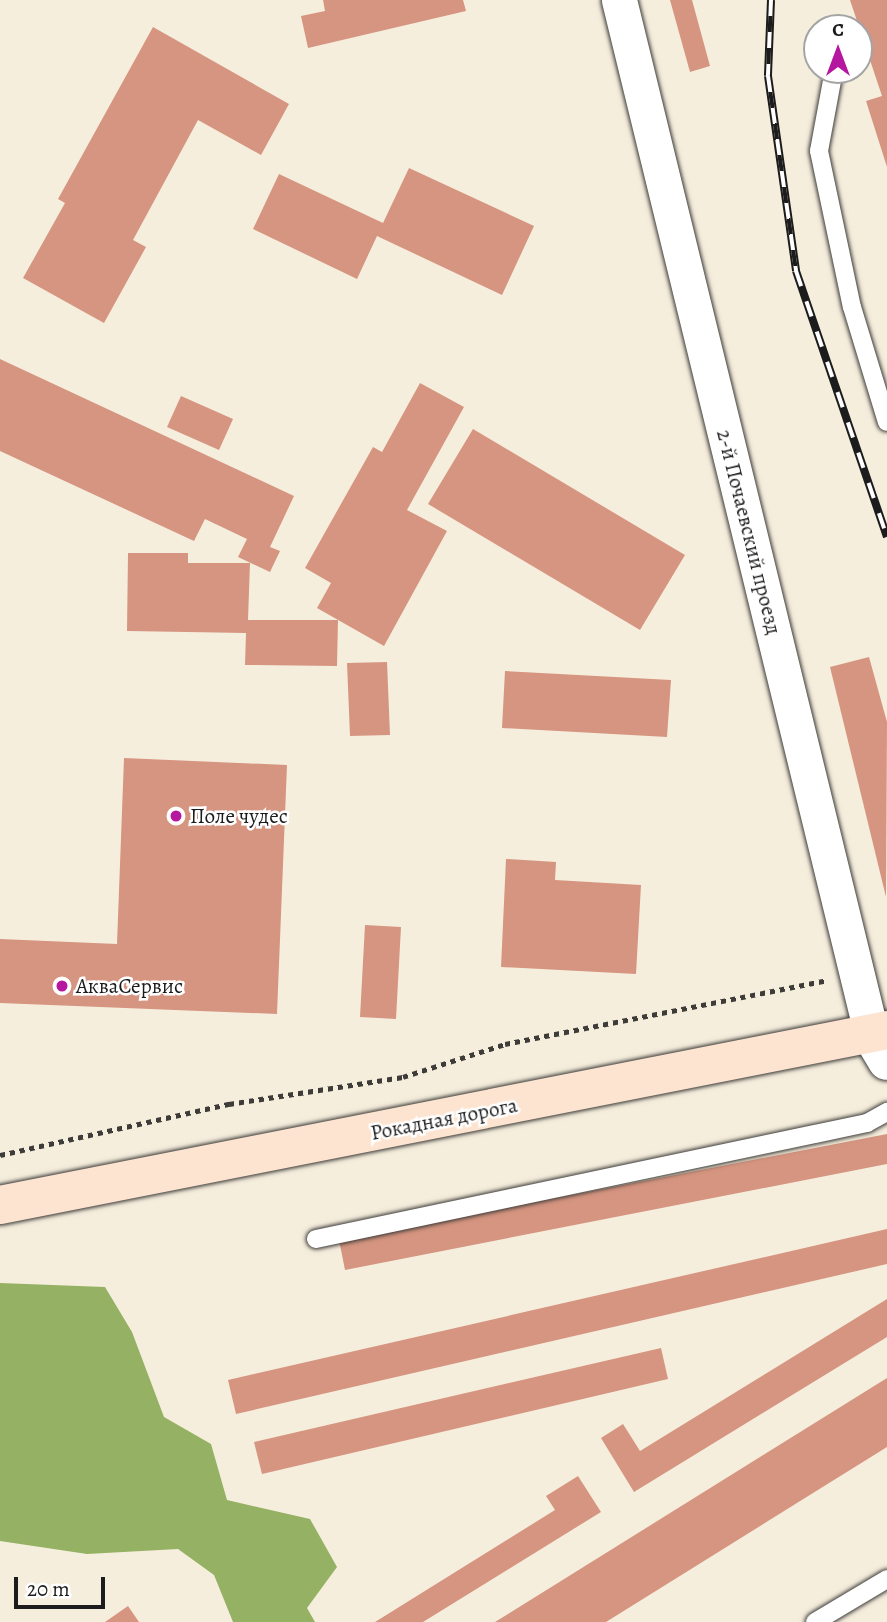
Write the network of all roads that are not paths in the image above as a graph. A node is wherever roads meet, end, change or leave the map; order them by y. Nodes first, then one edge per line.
1 (619, 0) edge
2 (832, 84) edge
3 (887, 422) edge
4 (882, 1042) edge
5 (887, 1112) edge
6 (0, 1205) edge
7 (316, 1239) dead end
8 (887, 1579) edge
9 (815, 1622) edge

1 - 4 street, 2-й Почаевский проезд
2 - 3 lane
4 - 6 main road, Рокадная дорога
5 - 7 lane
8 - 9 lane

